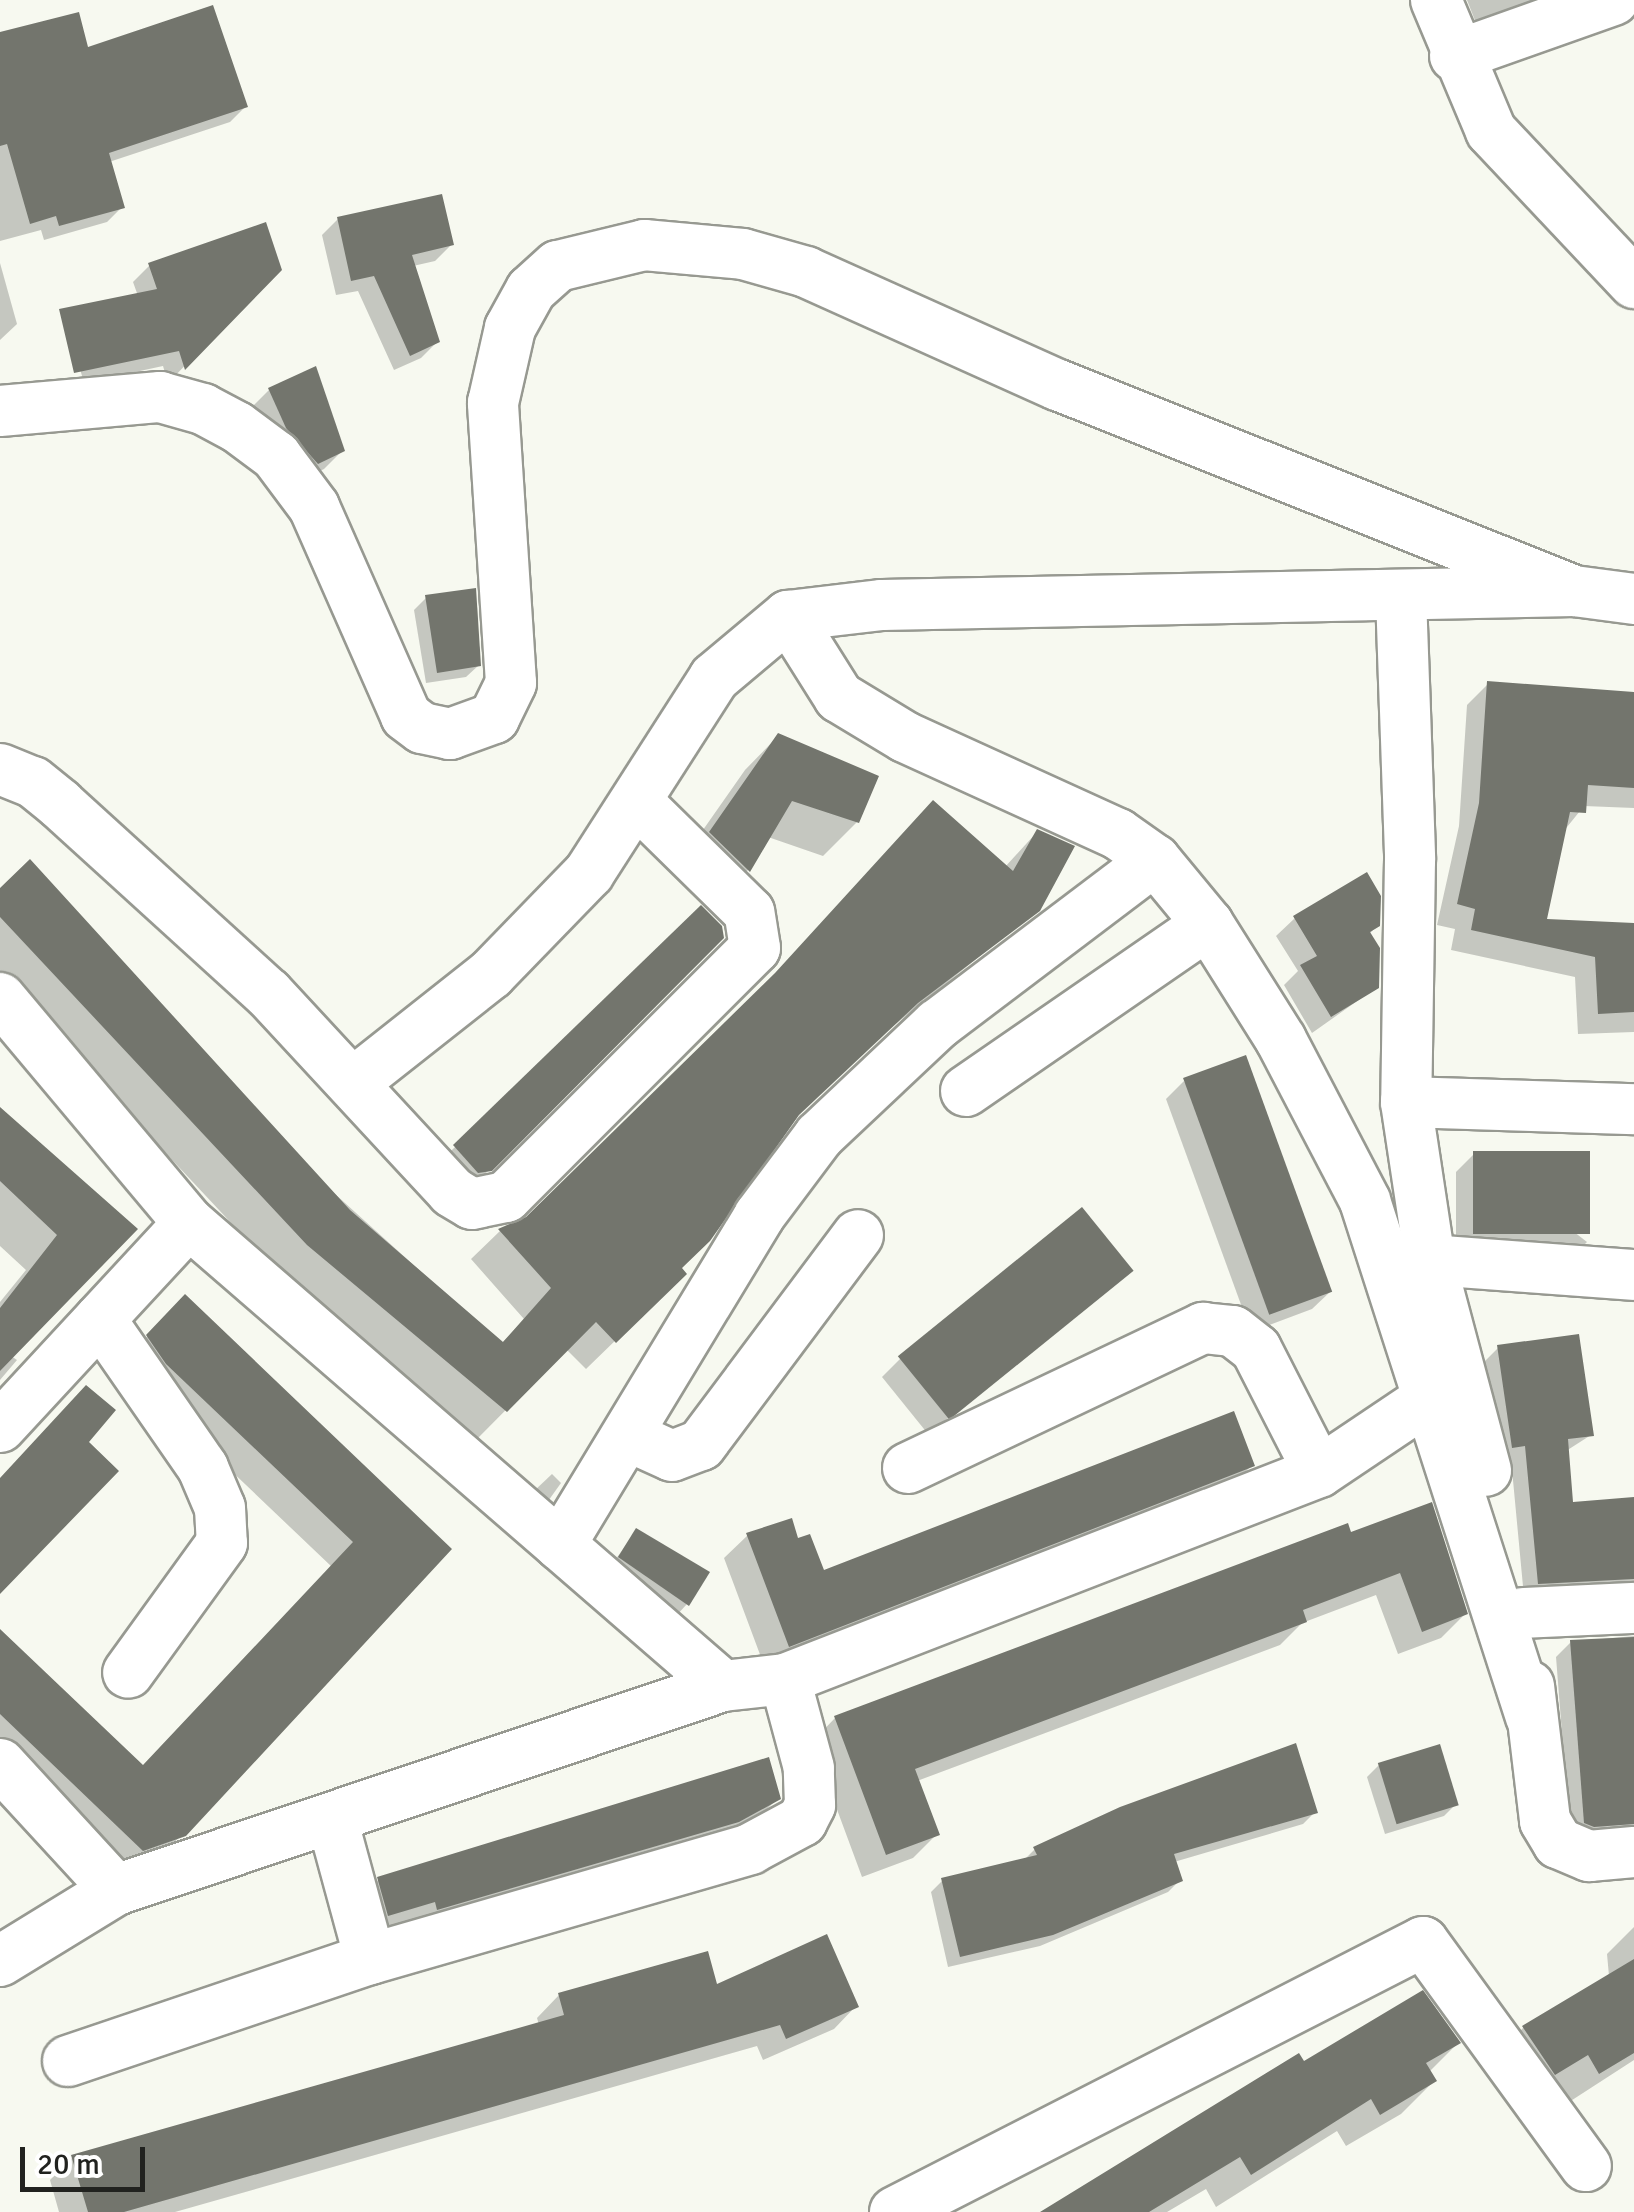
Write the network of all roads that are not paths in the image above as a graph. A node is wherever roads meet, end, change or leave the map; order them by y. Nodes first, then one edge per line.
1 (1436, 0) edge
2 (1613, 0) edge
3 (1455, 56) junction
4 (1634, 283) edge
5 (0, 411) edge
6 (1574, 591) junction
7 (1401, 596) junction
8 (1634, 599) edge
9 (788, 616) junction
10 (0, 769) edge
11 (639, 804) junction
12 (1155, 860) junction
13 (1208, 924) junction
14 (0, 998) edge
15 (353, 1083) junction
16 (966, 1091) dead end
17 (1406, 1102) junction
18 (1634, 1109) edge
19 (189, 1223) junction
20 (858, 1235) dead end
21 (1430, 1260) junction
22 (1634, 1274) edge
23 (100, 1319) junction
24 (1429, 1398) junction
25 (0, 1426) edge
26 (628, 1436) junction
27 (908, 1468) dead end
28 (1319, 1472) junction
29 (560, 1545) junction
30 (1634, 1608) edge
31 (1524, 1614) junction
32 (128, 1674) dead end
33 (785, 1680) junction
34 (723, 1686) junction
35 (1531, 1717) junction
36 (0, 1764) edge
37 (332, 1819) junction
38 (1634, 1852) edge
39 (116, 1890) junction
40 (370, 1959) junction
41 (0, 1960) edge
42 (68, 2061) dead end
43 (1586, 2166) dead end
44 (895, 2212) edge

1 - 3 street
2 - 3 street
3 - 4 street
5 - 6 street
6 - 7 street
6 - 8 street
7 - 9 street
7 - 17 street
9 - 11 street
9 - 12 street
10 - 15 street
11 - 15 street
11 - 15 street
12 - 13 street
12 - 26 street
13 - 16 street
13 - 24 street
14 - 19 street
17 - 18 street
17 - 21 street
19 - 23 street
19 - 29 street
20 - 26 street
21 - 22 street
21 - 31 street
23 - 25 street
23 - 32 street
24 - 28 street
24 - 35 street
26 - 29 street
27 - 28 street
28 - 33 street
29 - 34 street
30 - 31 street
31 - 35 street
33 - 34 street
33 - 40 street
34 - 37 street
35 - 38 street
36 - 39 street
37 - 39 street
37 - 40 street
39 - 41 street
40 - 42 street
43 - 44 street

